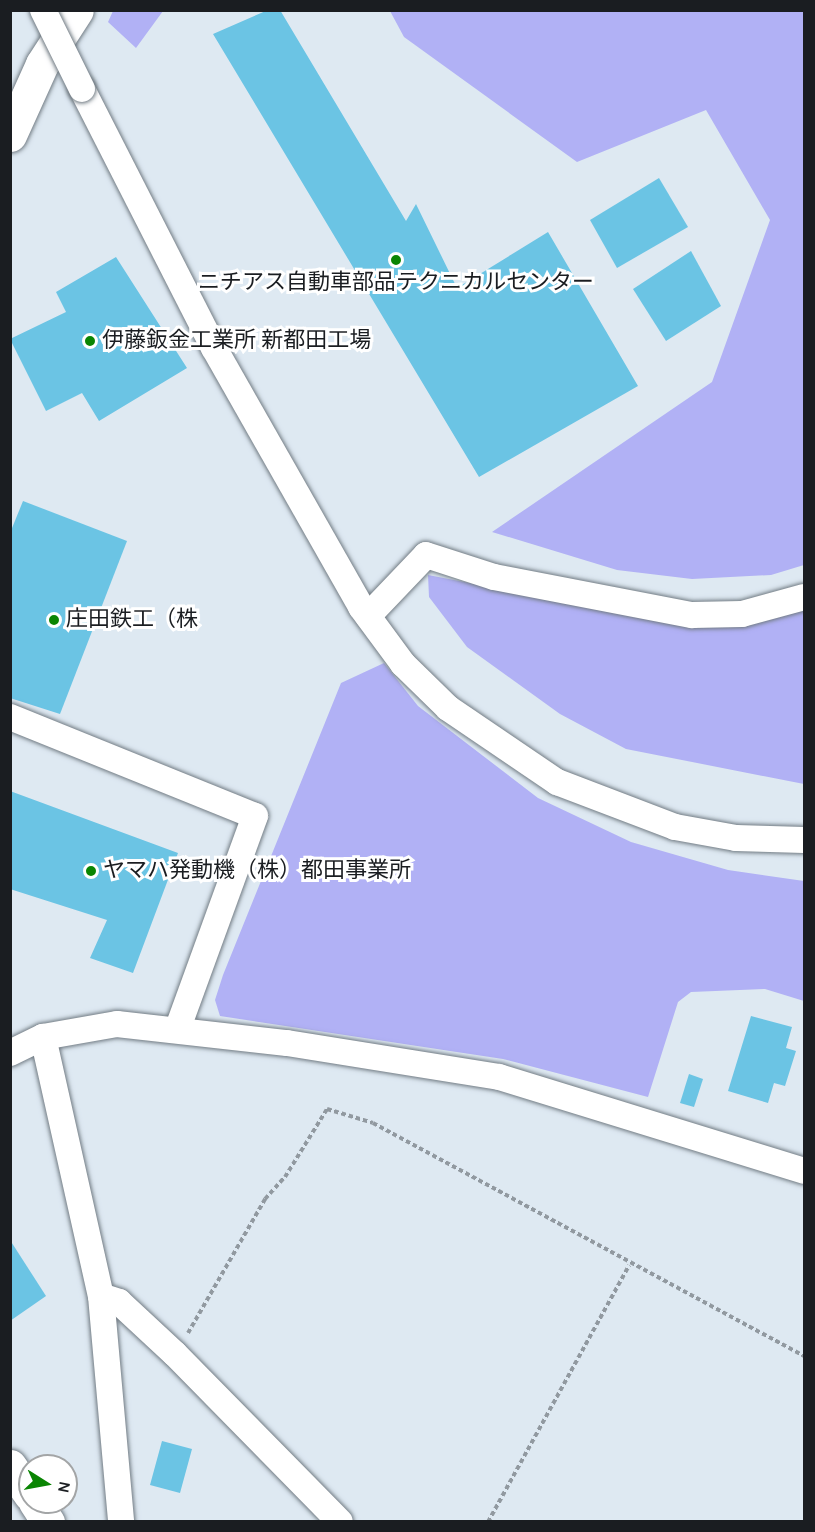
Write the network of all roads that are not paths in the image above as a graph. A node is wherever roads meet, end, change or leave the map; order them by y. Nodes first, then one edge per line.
1 (43, 10) edge
2 (77, 10) edge
3 (10, 135) edge
4 (804, 597) edge
5 (368, 616) junction
6 (10, 717) edge
7 (804, 840) edge
8 (178, 1028) junction
9 (43, 1037) junction
10 (10, 1053) edge
11 (804, 1171) edge
12 (101, 1296) junction
13 (121, 1521) edge
14 (340, 1521) edge

1 - 5 street, bridge
2 - 3 highway
4 - 5 street
5 - 7 street
6 - 8 street
8 - 9 street
8 - 11 street
9 - 10 street
9 - 12 street
12 - 13 street
12 - 14 street

